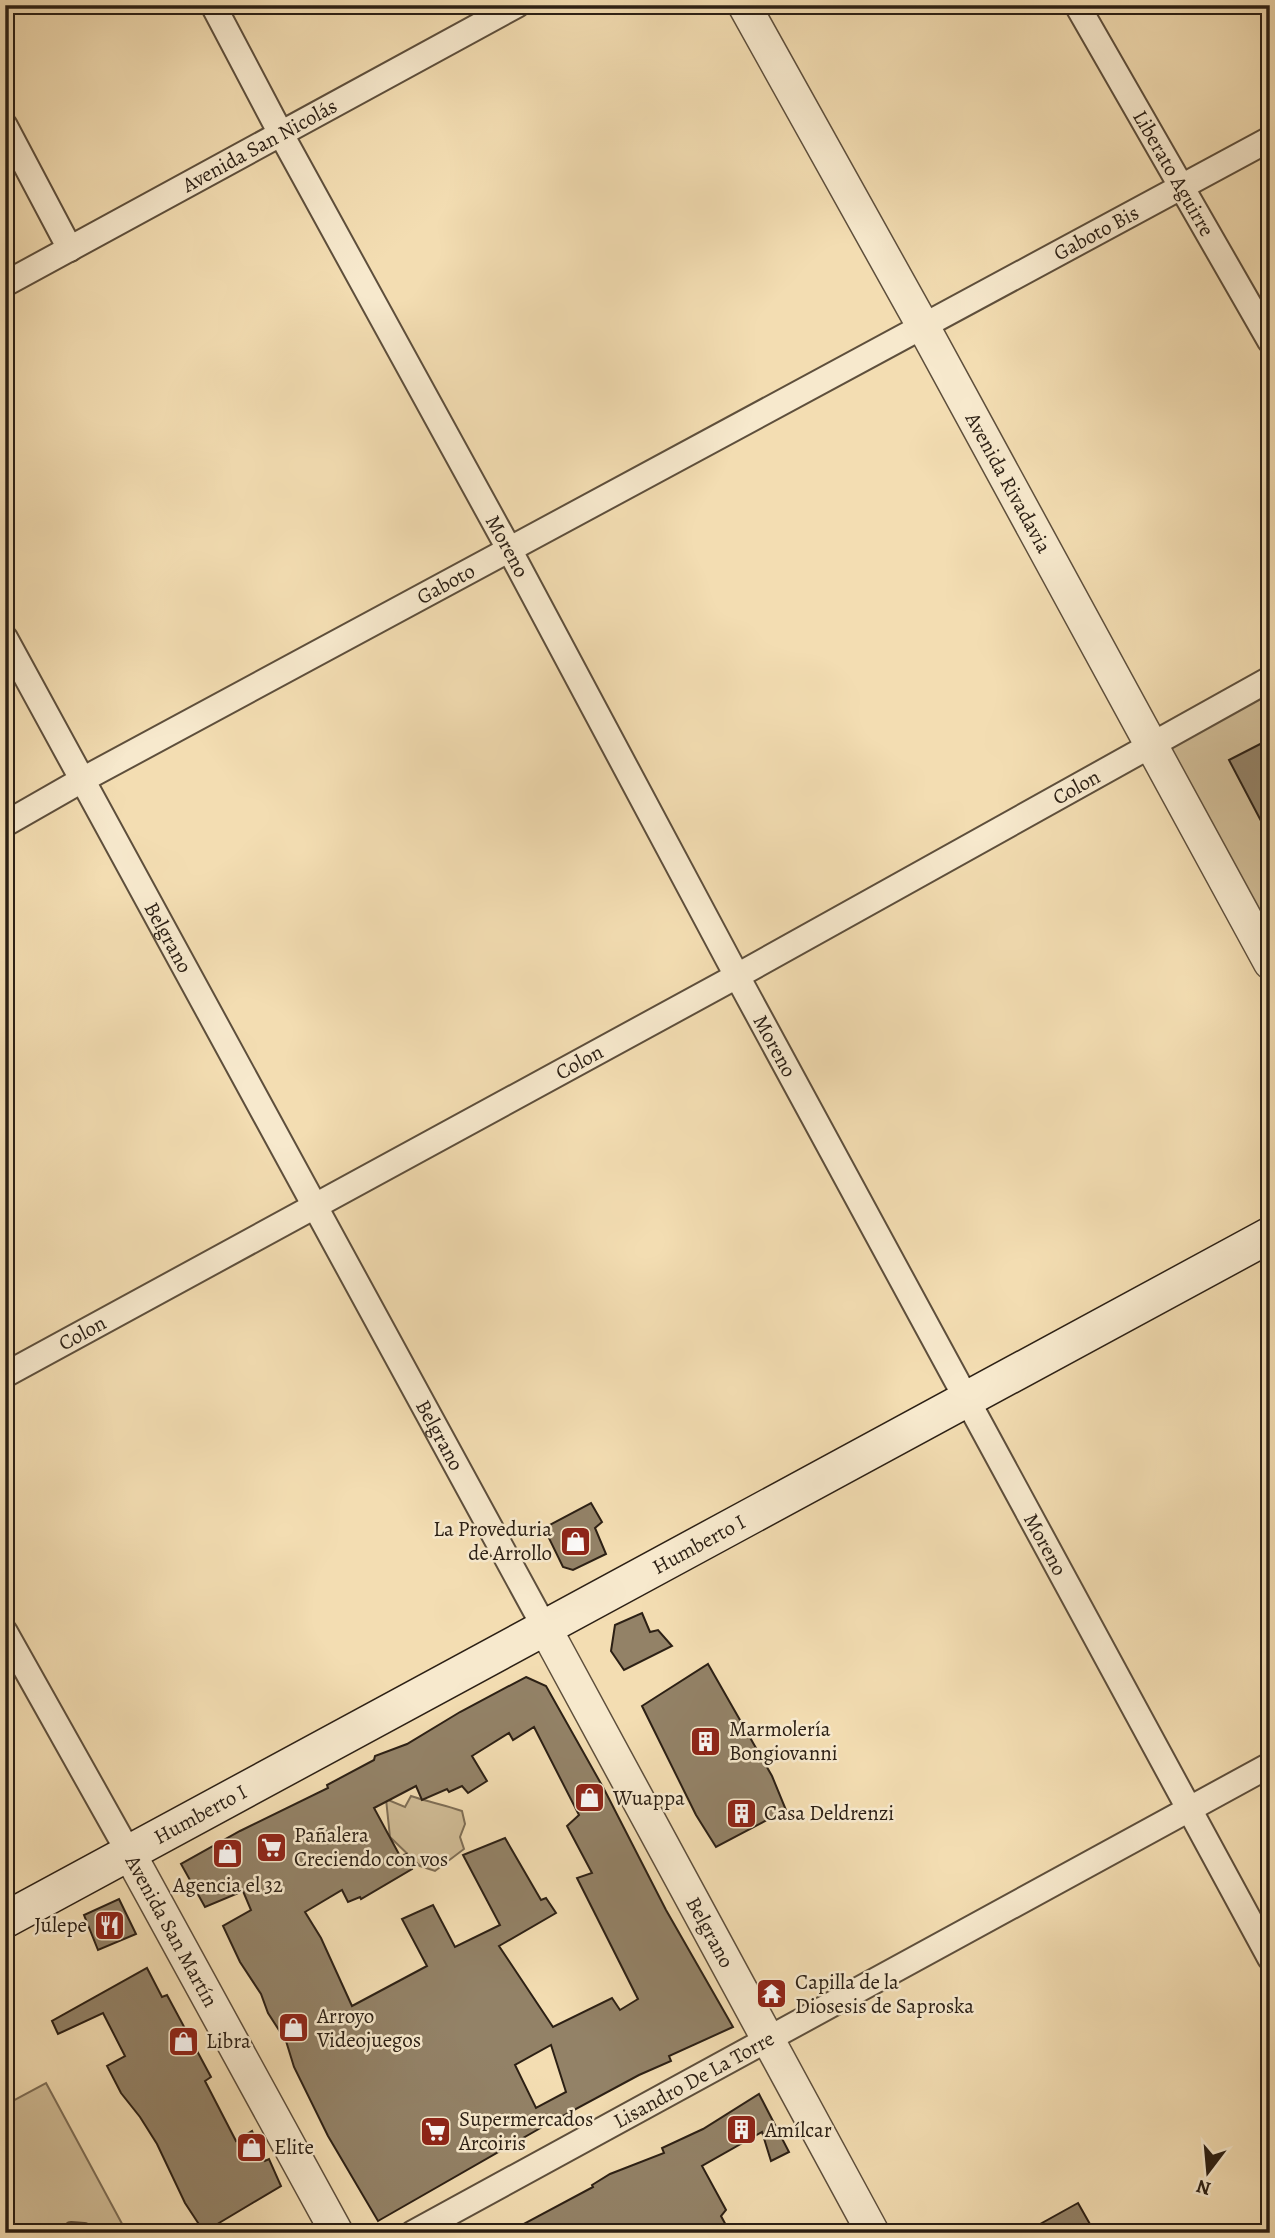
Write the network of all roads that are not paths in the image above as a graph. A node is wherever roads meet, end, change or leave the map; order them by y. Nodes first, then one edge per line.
1 (212, 5) edge
2 (517, 5) edge
3 (744, 5) edge
4 (1077, 5) edge
5 (5, 126) edge
6 (281, 134) junction
7 (1270, 139) edge
8 (1182, 186) junction
9 (70, 249) junction
10 (5, 284) edge
11 (923, 326) junction
12 (1270, 341) edge
13 (509, 549) junction
14 (5, 638) edge
15 (1270, 679) edge
16 (1151, 747) junction
17 (82, 780) junction
18 (5, 824) edge
19 (1270, 963) edge
20 (737, 976) junction
21 (314, 1206) junction
22 (1270, 1235) edge
23 (5, 1375) edge
24 (967, 1399) junction
25 (545, 1628) junction
26 (5, 1632) edge
27 (1270, 1765) edge
28 (1189, 1809) junction
29 (129, 1853) junction
30 (5, 1920) edge
31 (1270, 1958) edge
32 (769, 2038) junction
33 (67, 2233) edge
34 (86, 2233) edge
35 (337, 2233) edge
36 (413, 2233) edge
37 (873, 2233) edge

1 - 6 street, Moreno
2 - 6 street, Avenida San Nicolás
3 - 11 street, Avenida Rivadavia
4 - 8 street, Liberato Aguirre
5 - 9 street
6 - 9 street, Avenida San Nicolás
6 - 13 street, Moreno
7 - 8 street, Gaboto Bis
8 - 11 street, Gaboto Bis
8 - 12 street, Liberato Aguirre
9 - 10 street, Avenida San Nicolás
11 - 13 street, Gaboto
11 - 16 street, Avenida Rivadavia
13 - 17 street, Gaboto
13 - 20 street, Moreno
14 - 17 street, Belgrano
15 - 16 street, Colon
16 - 19 street, Avenida Rivadavia
16 - 20 street, Colon
17 - 18 street, Gaboto
17 - 21 street, Belgrano
20 - 21 street, Colon
20 - 24 street, Moreno
21 - 23 street, Colon
21 - 25 street, Belgrano
22 - 24 main road, Humberto I
24 - 25 main road, Humberto I
24 - 28 street, Moreno
25 - 29 main road, Humberto I
25 - 32 street, Belgrano
26 - 29 street, Avenida San Martín
27 - 28 street, Lisandro De La Torre
28 - 31 street, Moreno
28 - 32 street, Lisandro De La Torre
29 - 30 main road, Humberto I
29 - 35 street, Avenida San Martín
32 - 36 street, Lisandro De La Torre
32 - 37 street, Belgrano
33 - 34 lane

